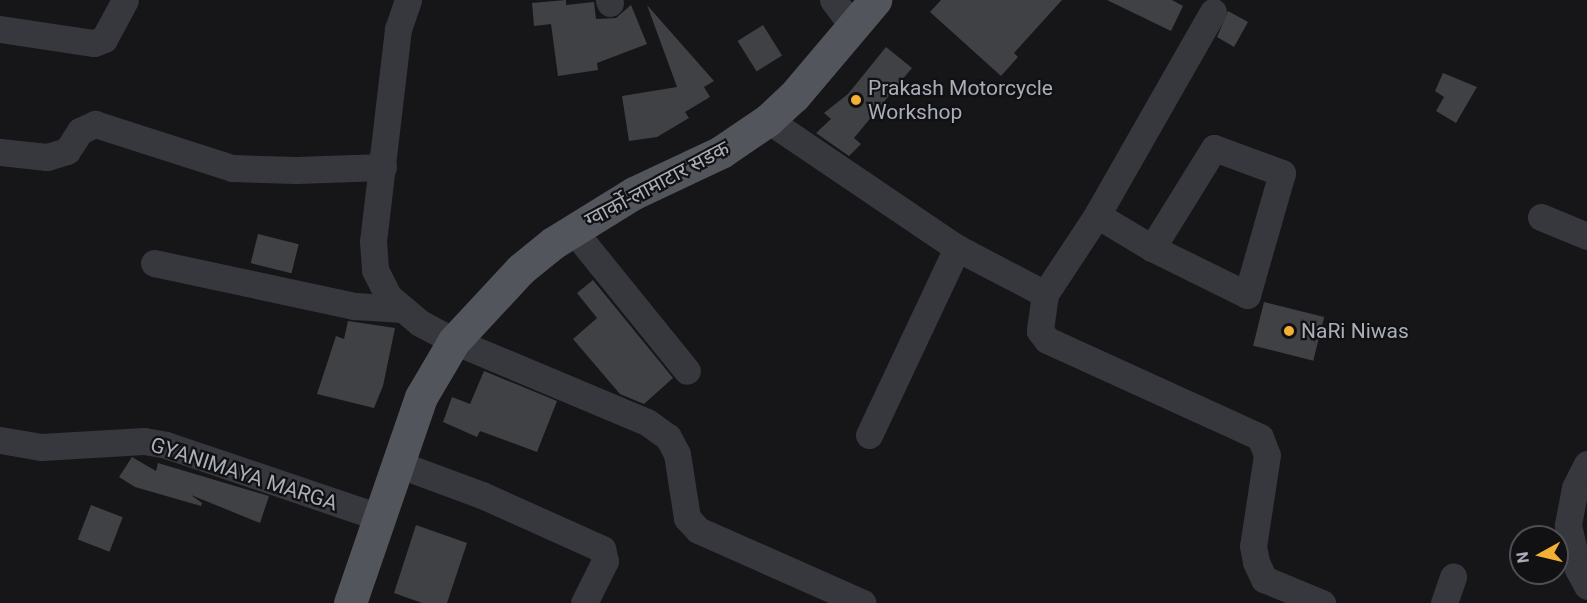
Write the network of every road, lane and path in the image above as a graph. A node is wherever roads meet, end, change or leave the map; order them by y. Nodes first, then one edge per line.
1 (125, 0) edge
2 (408, 0) edge
3 (833, 0) edge
4 (875, 0) edge
5 (1213, 12) dead end
6 (855, 28) junction
7 (0, 29) edge
8 (768, 120) junction
9 (0, 152) edge
10 (383, 166) junction
11 (1097, 215) junction
12 (1541, 217) dead end
13 (573, 230) junction
14 (1587, 236) edge
15 (957, 248) junction
16 (1152, 248) junction
17 (154, 263) dead end
18 (1045, 294) junction
19 (404, 309) junction
20 (454, 341) junction
21 (687, 371) dead end
22 (869, 435) dead end
23 (0, 440) edge
24 (398, 464) junction
25 (1587, 464) edge
26 (379, 517) junction
27 (1453, 577) dead end
28 (1587, 586) edge
29 (590, 601) edge
30 (350, 603) edge
31 (863, 603) edge
32 (1322, 603) edge
33 (1444, 603) edge

1 - 7 street
2 - 10 street
3 - 6 street
4 - 6 main road, ग्वार्को-लामाटार सडक
5 - 11 street
6 - 8 main road, ग्वार्को-लामाटार सडक
8 - 13 main road, ग्वार्को-लामाटार सडक
8 - 15 street
9 - 10 street
10 - 19 street
11 - 16 street
11 - 18 street
12 - 14 street
13 - 20 main road, ग्वार्को-लामाटार सडक
13 - 21 street
15 - 18 street
15 - 22 street
16 - 16 street
17 - 19 street
18 - 32 street
19 - 20 street
20 - 24 main road, ग्वार्को-लामाटार सडक
20 - 31 street
23 - 26 street, GYANIMAYA MARGA
24 - 26 main road, ग्वार्को-लामाटार सडक
24 - 29 street
25 - 28 street
26 - 30 main road, ग्वार्को-लामाटार सडक
27 - 33 street

